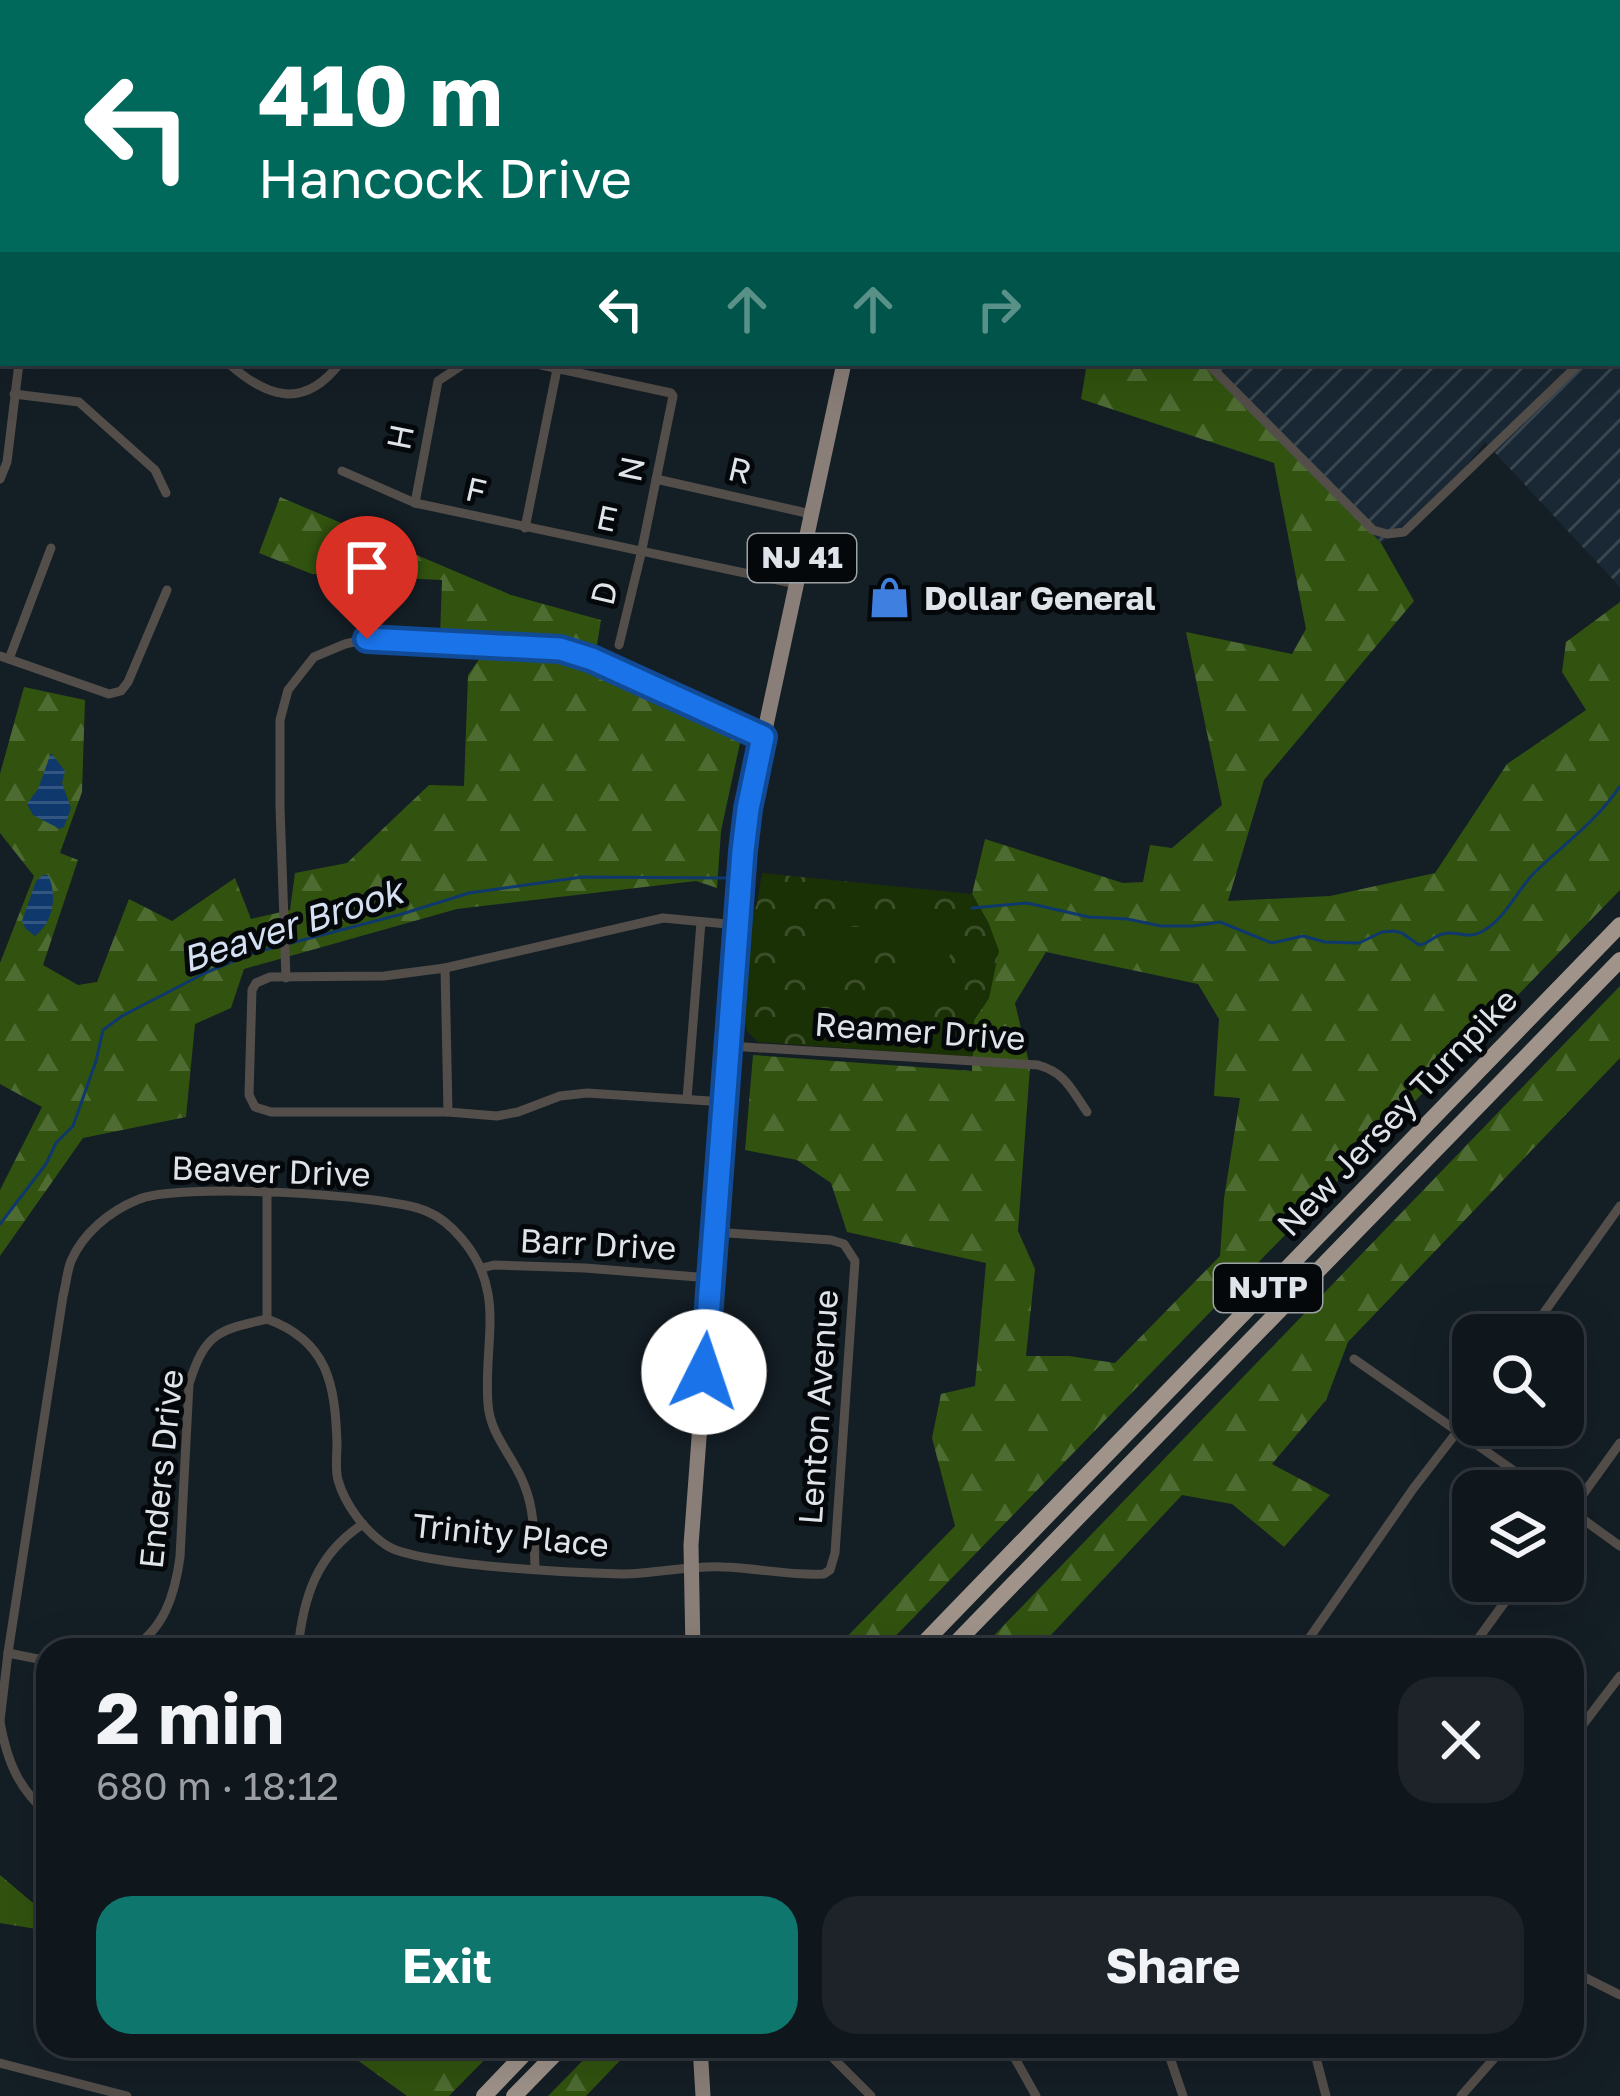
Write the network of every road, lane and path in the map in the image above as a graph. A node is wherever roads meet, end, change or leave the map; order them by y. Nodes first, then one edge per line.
1 (19, 366) edge
2 (232, 366) edge
3 (338, 366) edge
4 (460, 366) edge
5 (544, 366) edge
6 (843, 366) edge
7 (1210, 366) edge
8 (1577, 366) edge
9 (557, 369) junction
10 (14, 394) junction
11 (342, 471) dead end
12 (0, 479) edge
13 (656, 479) junction
14 (166, 493) dead end
15 (415, 503) junction
16 (812, 514) junction
17 (525, 528) junction
18 (561, 536) joint
19 (51, 548) dead end
20 (641, 554) junction
21 (796, 584) junction
22 (166, 590) dead end
23 (619, 645) dead end
24 (4, 657) edge
25 (763, 737) junction
26 (701, 922) junction
27 (738, 925) junction
28 (1620, 926) edge
29 (1620, 960) edge
30 (445, 968) junction
31 (286, 978) junction
32 (729, 1046) junction
33 (687, 1099) junction
34 (725, 1102) junction
35 (448, 1112) junction
36 (1087, 1112) dead end
37 (267, 1192) junction
38 (1620, 1206) edge
39 (714, 1232) junction
40 (482, 1268) junction
41 (710, 1278) junction
42 (1543, 1314) edge
43 (267, 1319) junction
44 (1354, 1359) dead end
45 (1452, 1426) edge
46 (1452, 1440) edge
47 (1620, 1443) edge
48 (1480, 1446) edge
49 (1514, 1470) edge
50 (1584, 1487) edge
51 (1584, 1520) edge
52 (363, 1524) junction
53 (1620, 1546) edge
54 (536, 1568) junction
55 (691, 1568) junction
56 (830, 1570) joint
57 (1505, 1602) edge
58 (146, 1638) edge
59 (299, 1638) edge
60 (693, 1638) edge
61 (929, 1638) edge
62 (961, 1638) edge
63 (1308, 1638) edge
64 (1479, 1638) edge
65 (8, 1652) junction
66 (36, 1658) edge
67 (1620, 1676) edge
68 (0, 1721) edge
69 (1584, 1723) edge
70 (36, 1801) edge
71 (1584, 1977) edge
72 (1620, 1995) edge
73 (520, 2058) edge
74 (551, 2058) edge
75 (701, 2058) edge
76 (833, 2058) edge
77 (1015, 2058) edge
78 (1170, 2058) edge
79 (1316, 2058) edge
80 (1494, 2058) edge
81 (0, 2063) edge
82 (127, 2096) edge
83 (484, 2096) edge
84 (514, 2096) edge
85 (704, 2096) edge
86 (871, 2096) edge
87 (1036, 2096) edge
88 (1183, 2096) edge
89 (1326, 2096) edge
90 (1461, 2096) edge

1 - 10 street
2 - 3 street
4 - 15 street, H
5 - 9 street
6 - 16 main road, NJ 41
7 - 8 street
9 - 13 street, N
9 - 17 street
10 - 12 street
10 - 14 street
11 - 15 street, F
13 - 16 street, R
13 - 20 street, N
15 - 17 street, F
16 - 21 main road, NJ 41
17 - 18 street, F
18 - 20 street, E
19 - 24 street
20 - 21 street
20 - 23 street, D
21 - 25 main road, NJ 41
22 - 24 street
25 - 27 main road, NJ 41
25 - 31 street
26 - 27 street
26 - 30 street
26 - 33 street
27 - 32 main road, NJ 41
28 - 61 highway, New Jersey Turnpike / NJTP
29 - 62 highway, New Jersey Turnpike / NJTP
30 - 31 street
30 - 35 street
31 - 35 street
32 - 34 main road, NJ 41
32 - 36 street, Reamer Drive
33 - 34 street
33 - 35 street
34 - 39 main road, NJ 41
37 - 40 street, Beaver Drive
37 - 43 street
37 - 65 street, Beaver Drive
38 - 42 street
39 - 41 main road, NJ 41
39 - 56 street, Lenton Avenue
40 - 41 street, Barr Drive
40 - 54 street
41 - 55 main road, NJ 41
43 - 52 street
43 - 58 street, Enders Drive
44 - 45 street
46 - 63 street
47 - 50 street
48 - 49 street
51 - 53 street
52 - 54 street, Trinity Place
52 - 59 street
54 - 55 street, Trinity Place
55 - 56 street, Trinity Place
55 - 60 main road, NJ 41
57 - 64 street
65 - 66 street
65 - 68 street, Beaver Drive
67 - 69 street
68 - 70 street
71 - 72 street
73 - 83 highway
74 - 84 highway
75 - 85 main road
76 - 86 street
77 - 87 street
78 - 88 street
79 - 89 street
80 - 90 street
81 - 82 street

